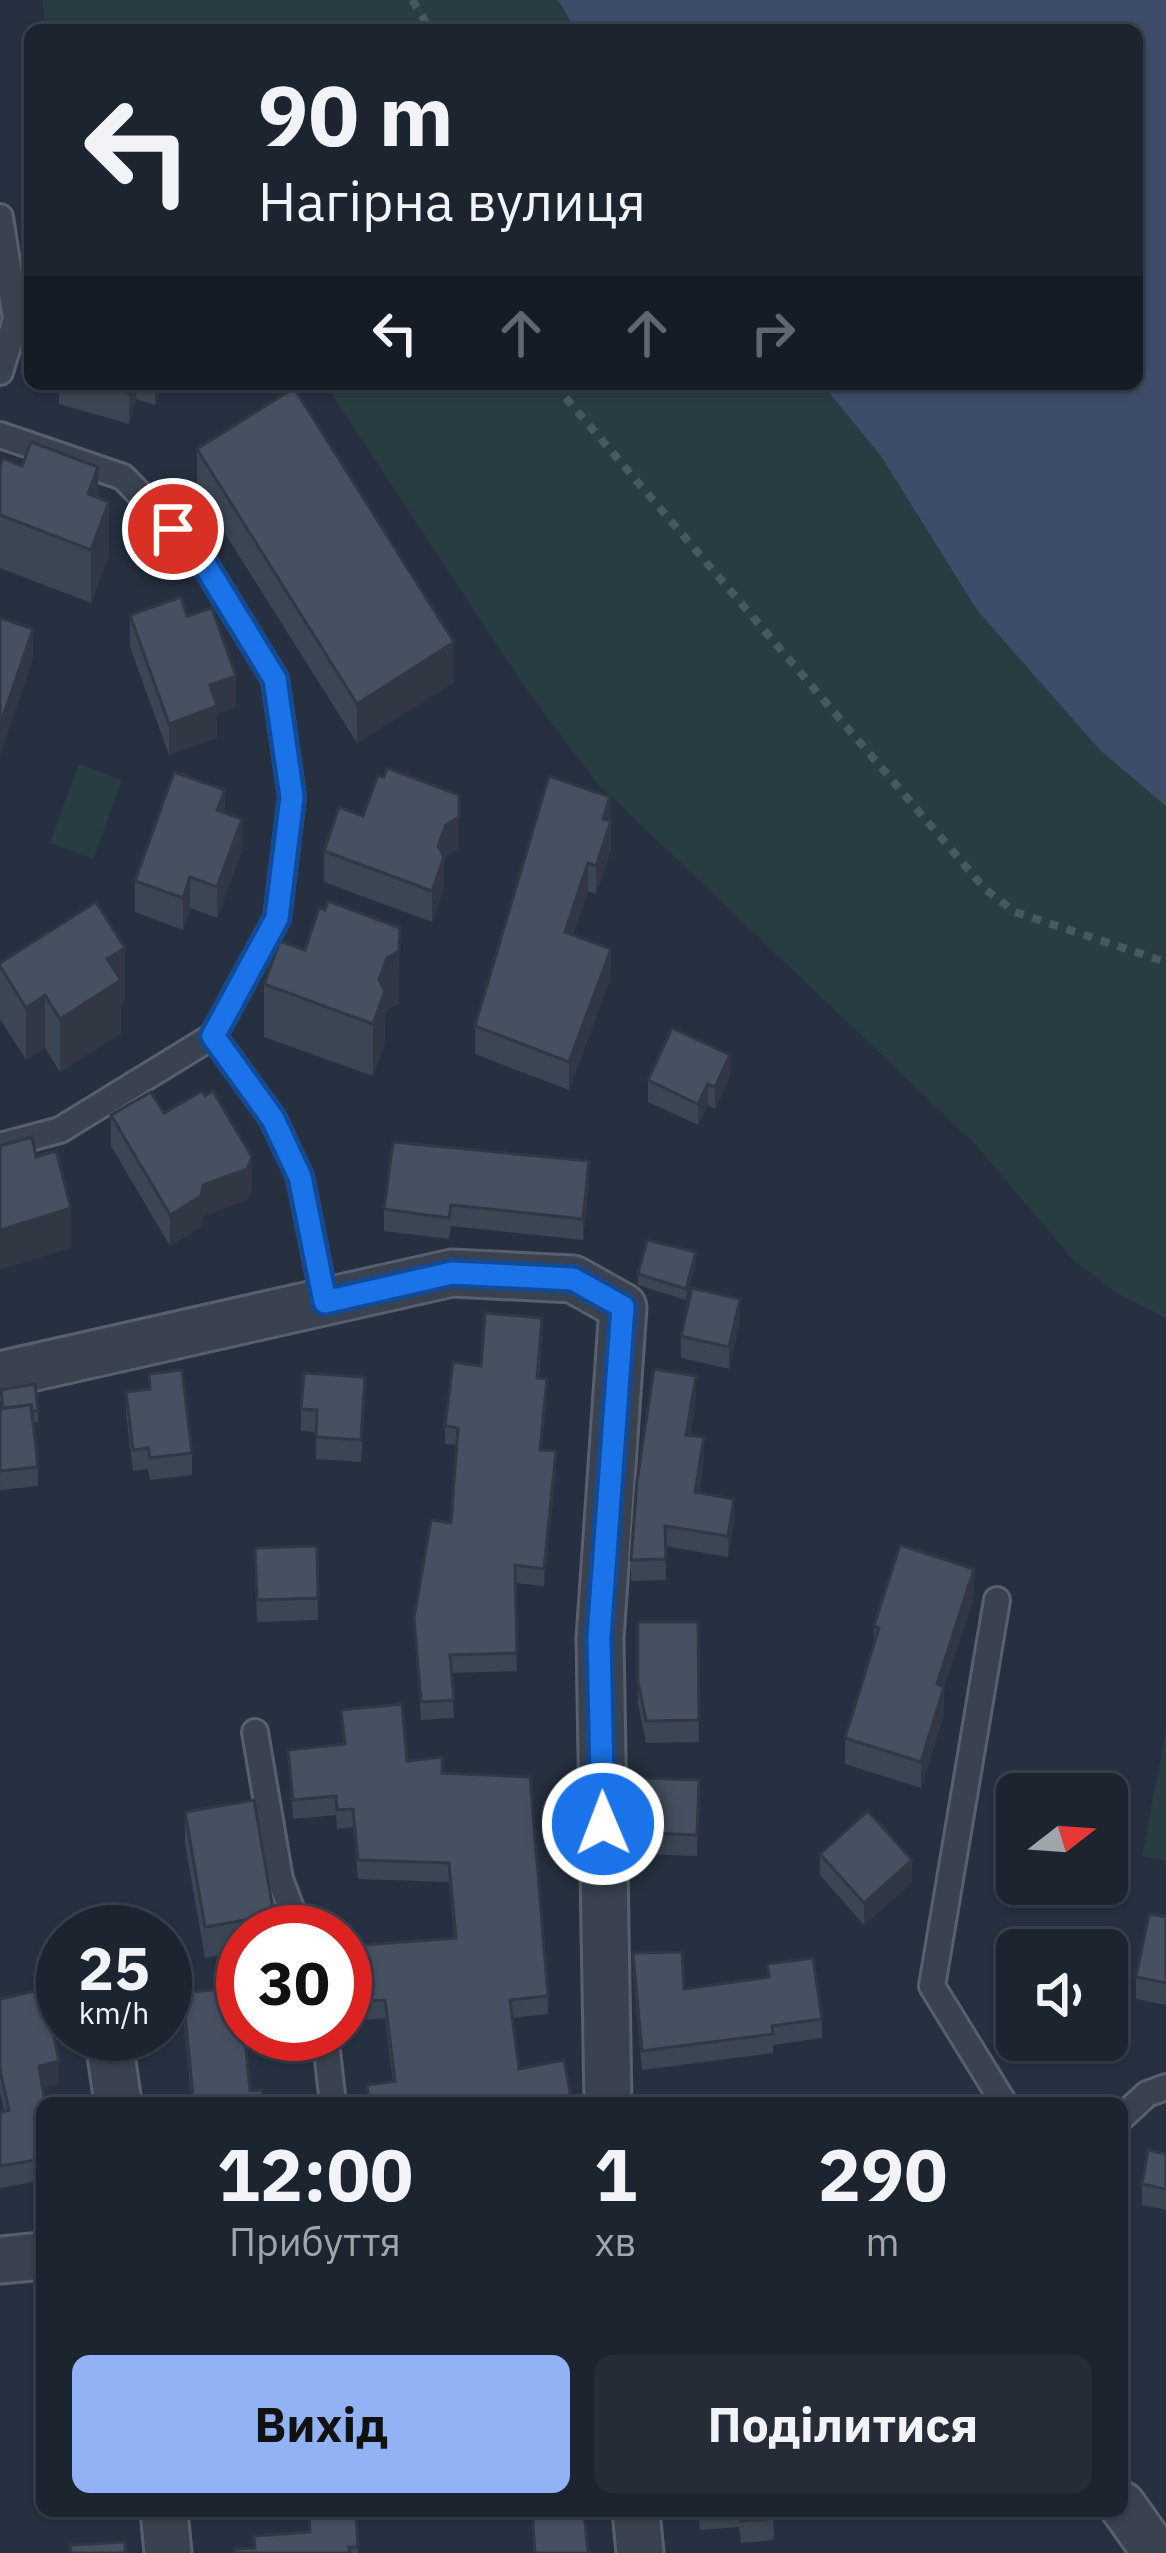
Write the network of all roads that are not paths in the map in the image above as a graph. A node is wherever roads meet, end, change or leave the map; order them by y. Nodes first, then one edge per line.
1 (0, 217) edge
2 (0, 372) edge
3 (0, 435) edge
4 (213, 1036) junction
5 (0, 1146) edge
6 (325, 1302) junction
7 (0, 1375) edge
8 (998, 1600) dead end
9 (255, 1732) dead end
10 (290, 1905) edge
11 (112, 2061) edge
12 (328, 2061) edge
13 (1166, 2087) edge
14 (117, 2097) edge
15 (332, 2097) edge
16 (608, 2097) edge
17 (1000, 2097) edge
18 (1128, 2111) edge
19 (36, 2257) edge
20 (0, 2260) edge
21 (1128, 2513) edge
22 (165, 2517) edge
23 (637, 2517) edge
24 (168, 2553) edge
25 (640, 2553) edge
26 (1156, 2553) edge

1 - 2 lane
3 - 4 lane
4 - 5 lane
4 - 6 lane
6 - 7 street
6 - 16 street
8 - 17 lane
9 - 10 lane
11 - 14 street
12 - 15 lane
13 - 18 lane
19 - 20 street
21 - 26 street
22 - 24 street
23 - 25 street

